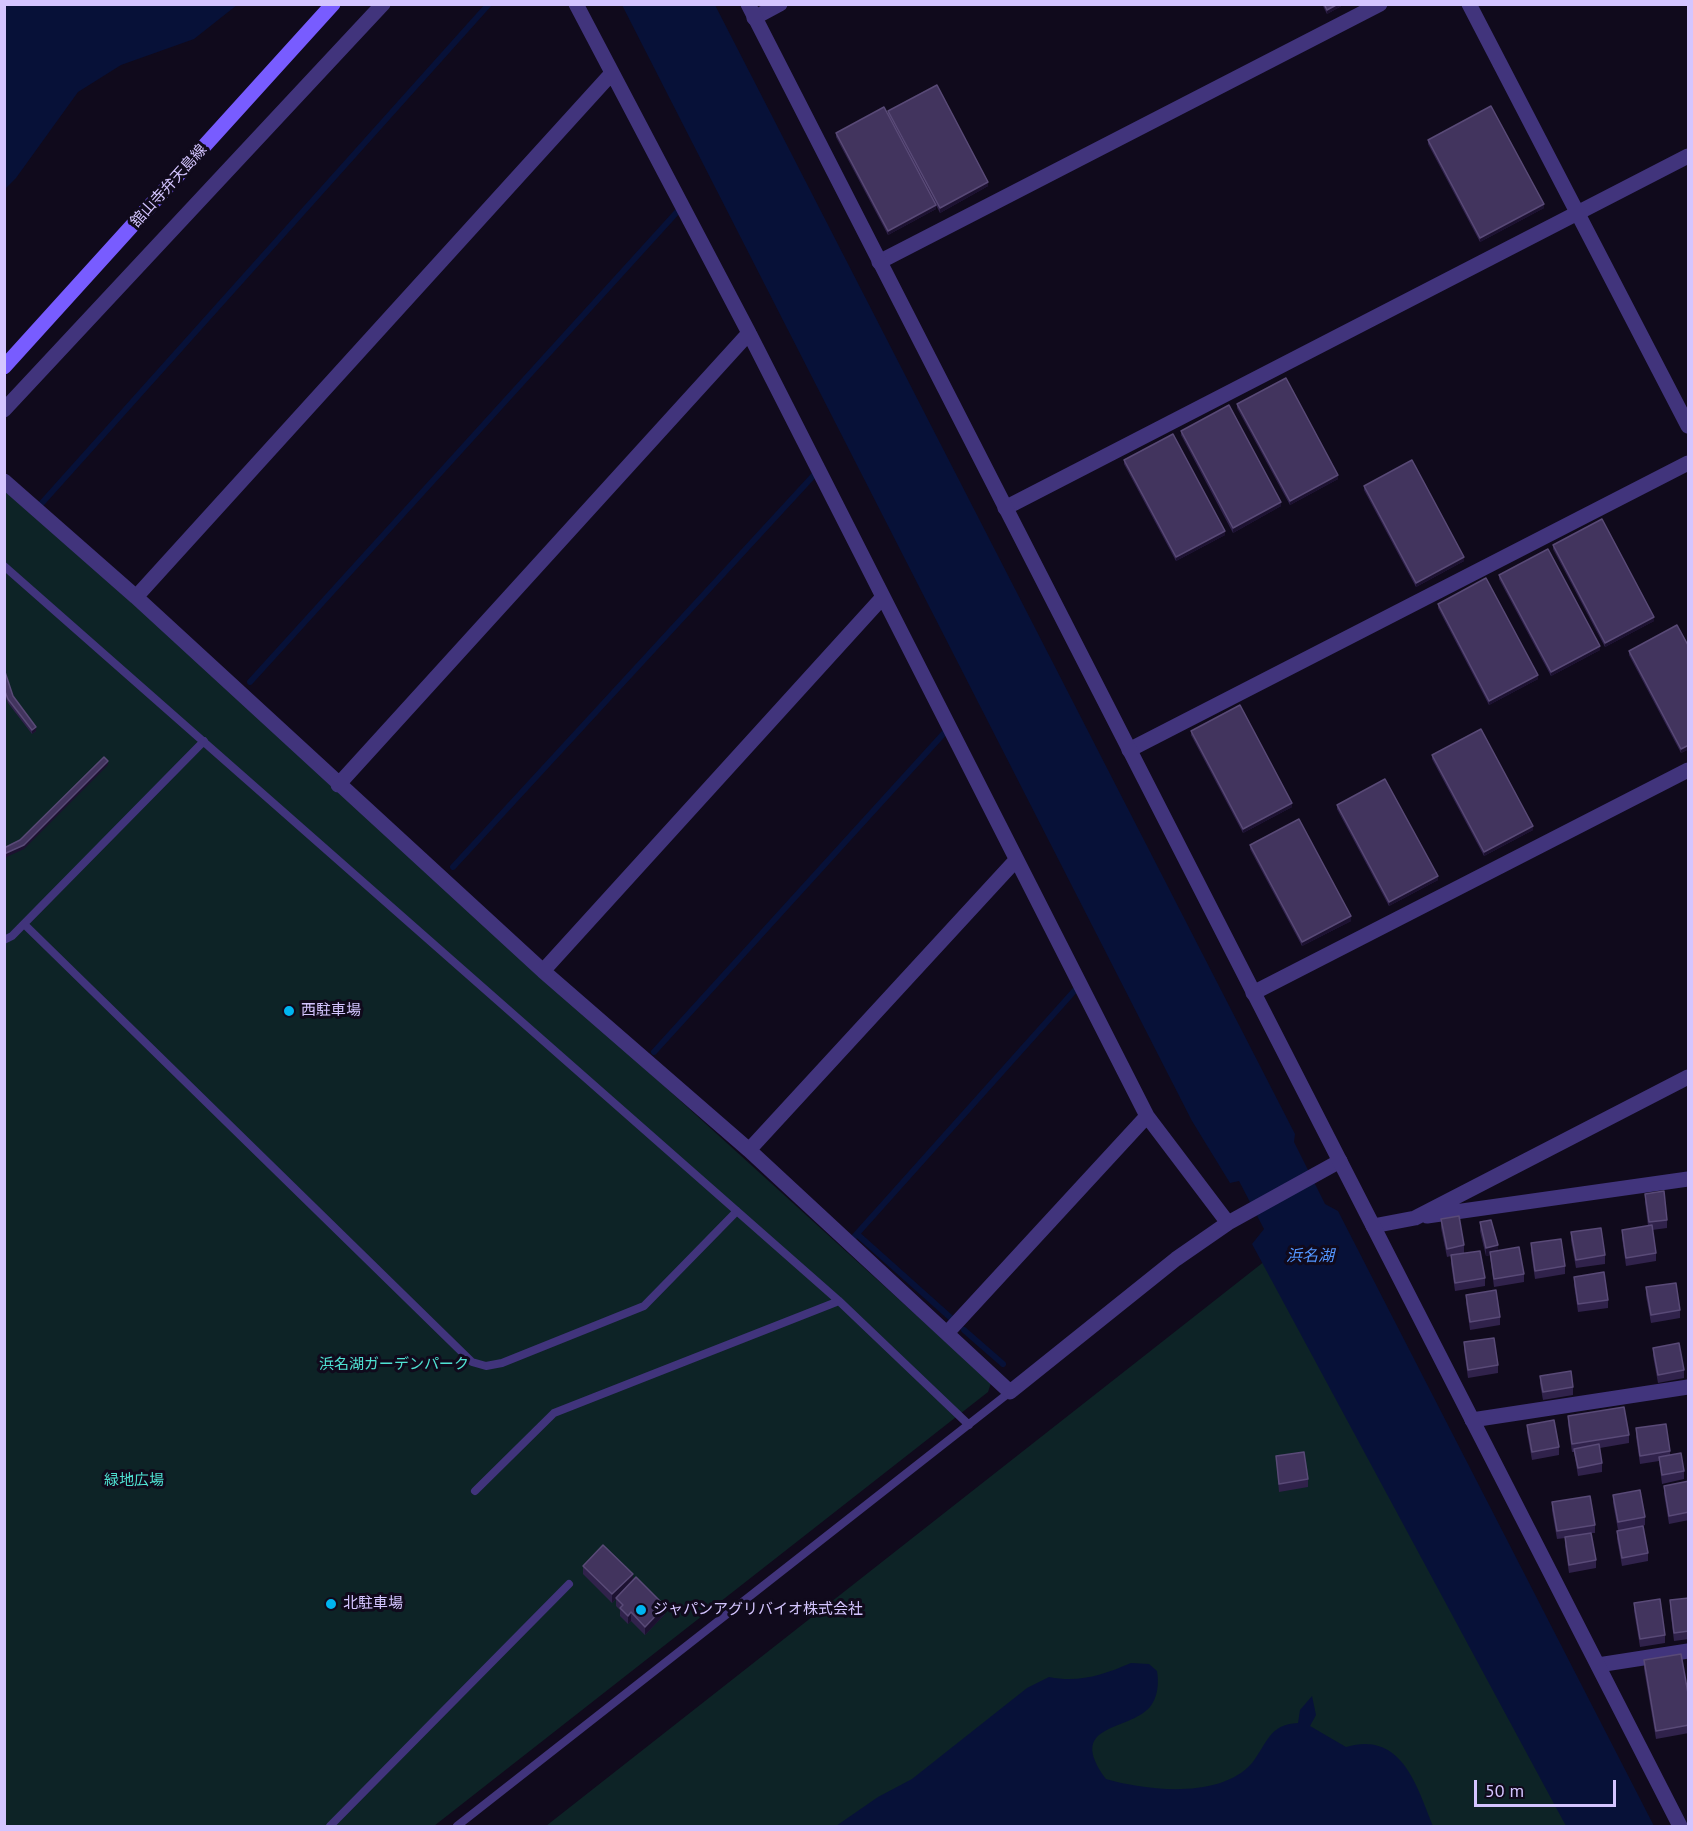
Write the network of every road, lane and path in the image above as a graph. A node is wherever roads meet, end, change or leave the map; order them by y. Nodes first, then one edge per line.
1 (333, 4) edge
2 (383, 4) edge
3 (576, 4) edge
4 (780, 4) edge
5 (1380, 4) edge
6 (1469, 4) edge
7 (751, 11) edge
8 (612, 73) junction
9 (1689, 156) edge
10 (1576, 213) junction
11 (879, 262) junction
12 (749, 333) junction
13 (4, 367) edge
14 (4, 410) edge
15 (1689, 426) edge
16 (1689, 463) edge
17 (4, 481) edge
18 (1005, 508) junction
19 (4, 566) edge
20 (136, 597) junction
21 (882, 598) junction
22 (204, 741) junction
23 (1129, 750) junction
24 (1689, 770) edge
25 (338, 785) junction
26 (1016, 860) junction
27 (24, 924) junction
28 (7, 940) edge
29 (543, 971) junction
30 (1253, 993) junction
31 (1689, 1077) edge
32 (1147, 1116) junction
33 (749, 1150) junction
34 (1335, 1164) junction
35 (1689, 1179) edge
36 (737, 1211) junction
37 (1415, 1218) junction
38 (1228, 1223) junction
39 (1373, 1226) junction
40 (839, 1301) junction
41 (947, 1333) junction
42 (1689, 1388) edge
43 (1010, 1392) junction
44 (1472, 1420) junction
45 (969, 1425) junction
46 (475, 1491) dead end
47 (569, 1584) dead end
48 (1689, 1651) edge
49 (1598, 1665) junction
50 (330, 1827) edge
51 (457, 1827) edge
52 (1680, 1827) edge

1 - 13 main road, 舘山寺弁天島線
2 - 14 street
3 - 8 street
4 - 7 street
5 - 11 street
6 - 10 street
7 - 11 street
8 - 12 street
8 - 20 street
9 - 10 street
10 - 15 street
10 - 18 street
11 - 18 street
12 - 21 street
12 - 25 street
16 - 23 street
17 - 20 street
18 - 23 street
19 - 22 lane
20 - 25 street
21 - 26 street
21 - 29 street
22 - 27 lane
22 - 36 lane
23 - 30 street
24 - 30 street
25 - 29 street
26 - 32 street
26 - 33 street
27 - 28 lane
27 - 36 lane
29 - 33 street
30 - 34 street
31 - 37 street
32 - 38 street
32 - 41 street
33 - 41 street
34 - 38 street
34 - 39 street
35 - 37 street
36 - 40 lane
37 - 39 street
38 - 43 street
39 - 44 street
40 - 45 lane
40 - 46 lane
41 - 43 street
42 - 44 street
43 - 45 lane
44 - 49 street
45 - 51 lane
47 - 50 lane
48 - 49 street
49 - 52 street

